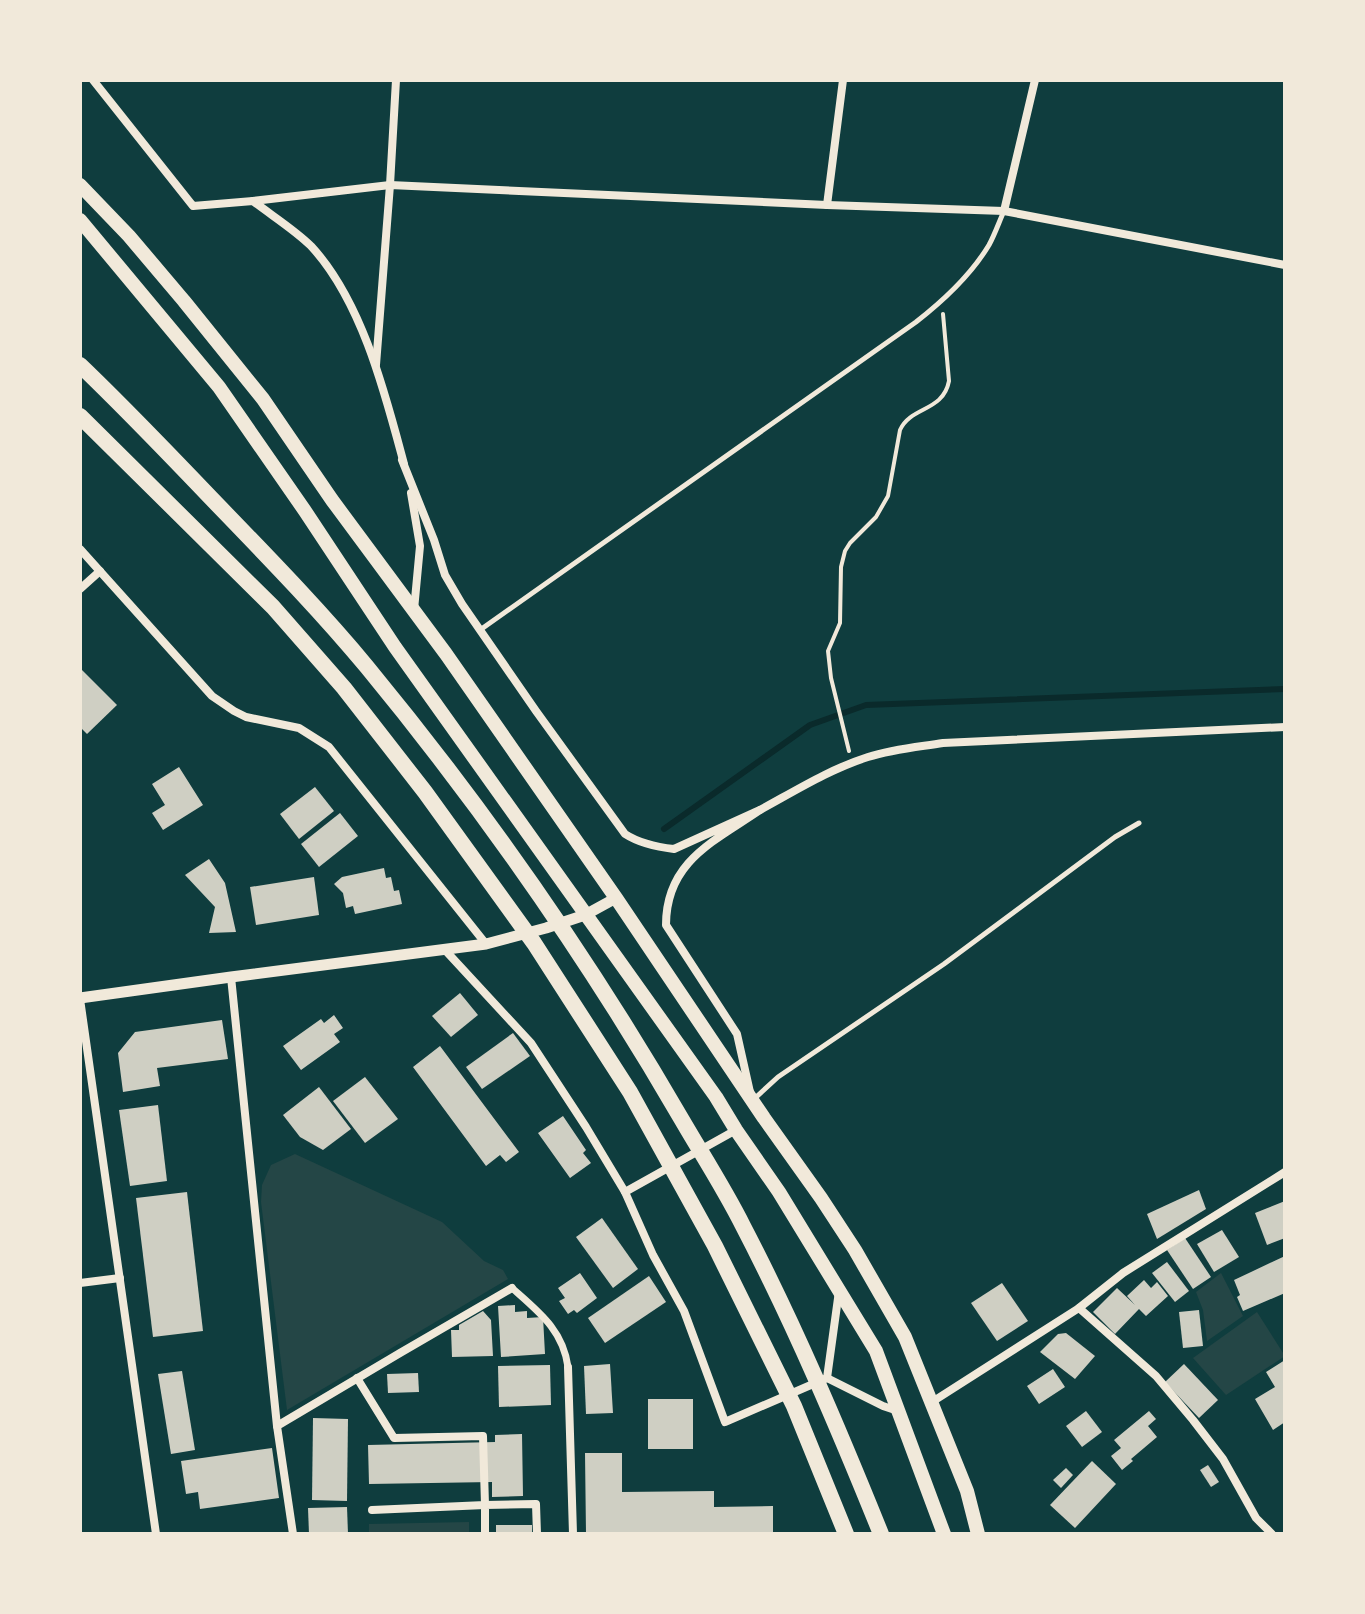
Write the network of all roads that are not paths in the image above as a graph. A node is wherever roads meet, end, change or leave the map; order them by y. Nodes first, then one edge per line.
1 (93, 80) edge
2 (396, 80) edge
3 (843, 80) edge
4 (1035, 80) edge
5 (80, 185) edge
6 (390, 185) junction
7 (253, 201) junction
8 (827, 205) junction
9 (1004, 211) junction
10 (80, 220) edge
11 (1285, 265) edge
12 (80, 365) edge
13 (376, 369) junction
14 (80, 416) edge
15 (402, 460) junction
16 (80, 549) edge
17 (100, 571) junction
18 (80, 589) edge
19 (414, 611) junction
20 (480, 630) junction
21 (1285, 727) edge
22 (760, 810) junction
23 (1139, 823) dead end
24 (616, 898) junction
25 (585, 915) junction
26 (486, 944) junction
27 (445, 950) junction
28 (231, 977) junction
29 (80, 999) edge
30 (752, 1100) junction
31 (736, 1130) junction
32 (1285, 1172) edge
33 (625, 1192) junction
34 (120, 1278) junction
35 (80, 1283) edge
36 (512, 1288) joint
37 (839, 1290) junction
38 (1079, 1308) junction
39 (568, 1367) joint
40 (357, 1378) junction
41 (827, 1378) junction
42 (932, 1402) junction
43 (898, 1411) junction
44 (277, 1426) junction
45 (485, 1505) junction
46 (372, 1510) dead end
47 (156, 1534) edge
48 (293, 1534) edge
49 (485, 1534) edge
50 (537, 1534) edge
51 (573, 1534) edge
52 (846, 1534) edge
53 (881, 1534) edge
54 (944, 1534) edge
55 (978, 1534) edge
56 (1272, 1534) edge

1 - 7 street
2 - 6 street
3 - 8 street
4 - 9 street
5 - 19 main road
6 - 7 street
6 - 8 street
6 - 13 street
7 - 13 street
8 - 9 street
9 - 11 street
9 - 20 lane
10 - 25 main road
12 - 53 highway
13 - 15 street
14 - 52 highway
15 - 19 street
15 - 20 street
16 - 17 street
17 - 18 street
17 - 26 street
19 - 24 main road
20 - 22 street
21 - 22 street
22 - 30 street
23 - 30 lane
24 - 25 street
24 - 30 main road
25 - 26 street
25 - 31 main road
26 - 27 street
27 - 28 street
27 - 33 street
28 - 29 street
28 - 44 street
29 - 34 street
30 - 42 main road
31 - 33 street
31 - 37 main road
32 - 38 street
33 - 41 street
34 - 35 street
34 - 47 street
36 - 39 street
36 - 40 street
37 - 41 street
37 - 43 main road
38 - 42 street
38 - 56 street
39 - 51 street
40 - 44 street
40 - 45 street
41 - 43 street
42 - 55 main road
43 - 54 main road
44 - 48 street
45 - 46 street
45 - 49 street
45 - 50 street

